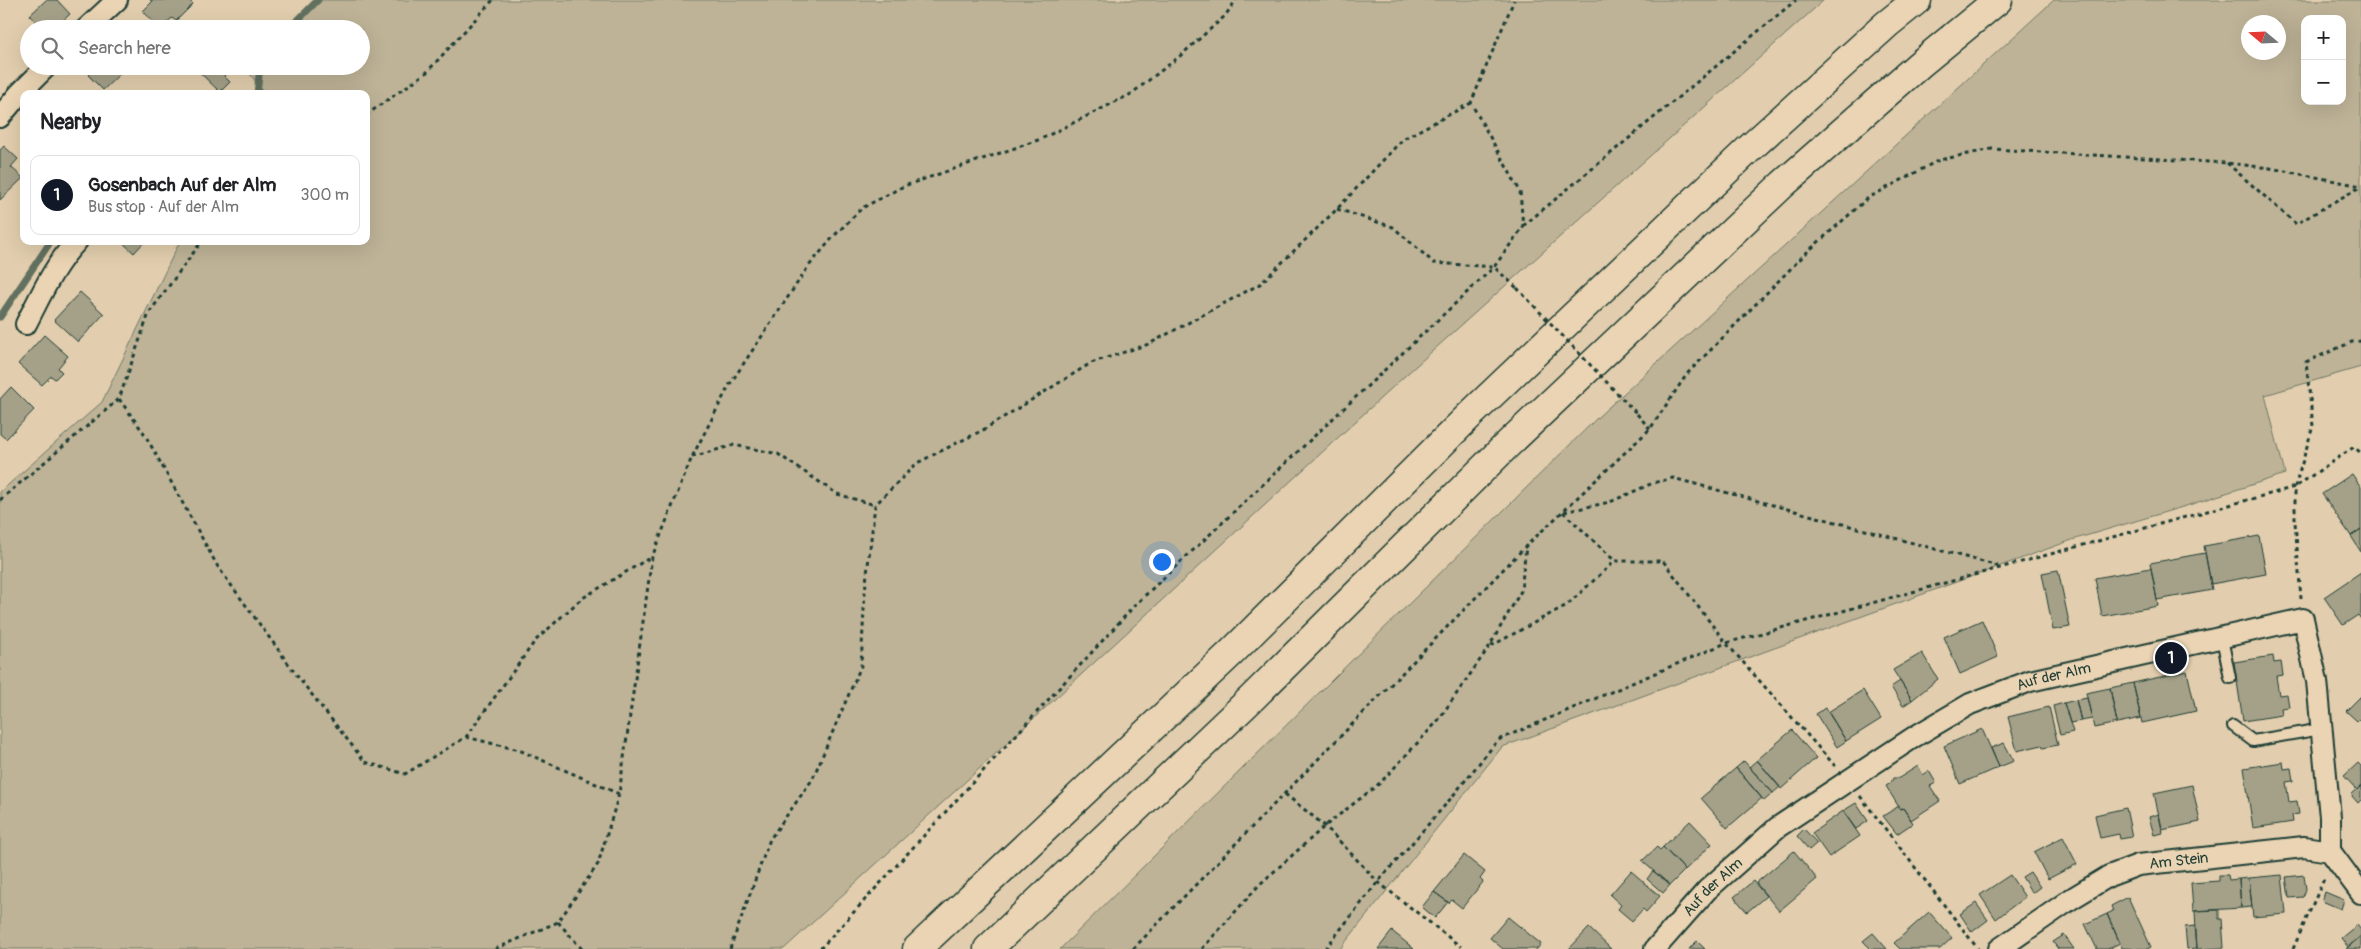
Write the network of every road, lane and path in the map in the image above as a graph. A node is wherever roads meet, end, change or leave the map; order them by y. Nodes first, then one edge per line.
1 (117, 0) edge
2 (494, 0) edge
3 (1236, 0) edge
4 (1514, 0) edge
5 (1796, 0) edge
6 (1917, 0) edge
7 (1998, 0) edge
8 (96, 20) edge
9 (39, 75) edge
10 (26, 90) edge
11 (20, 97) edge
12 (1471, 102) junction
13 (370, 112) edge
14 (0, 116) edge
15 (2227, 163) junction
16 (2361, 186) edge
17 (1337, 209) junction
18 (1523, 226) junction
19 (73, 245) edge
20 (199, 245) edge
21 (1494, 267) junction
22 (26, 324) dead end
23 (2361, 341) edge
24 (119, 399) junction
25 (1650, 429) junction
26 (2361, 453) edge
27 (692, 457) junction
28 (2295, 487) junction
29 (0, 500) edge
30 (875, 505) junction
31 (1563, 512) junction
32 (1526, 546) junction
33 (652, 557) junction
34 (1616, 561) junction
35 (2000, 567) junction
36 (2303, 620) junction
37 (2222, 638) junction
38 (1726, 643) junction
39 (1489, 647) junction
40 (2230, 678) dead end
41 (2233, 726) dead end
42 (2322, 729) junction
43 (466, 737) junction
44 (1847, 780) junction
45 (619, 794) junction
46 (1285, 794) junction
47 (1326, 826) junction
48 (2330, 851) junction
49 (1378, 882) junction
50 (2361, 893) edge
51 (558, 922) junction
52 (1461, 946) dead end
53 (495, 949) edge
54 (582, 949) edge
55 (730, 949) edge
56 (820, 949) edge
57 (917, 949) edge
58 (988, 949) edge
59 (1133, 949) edge
60 (1202, 949) edge
61 (1325, 949) edge
62 (1655, 949) edge
63 (1978, 949) edge
64 (1999, 949) edge
65 (2293, 949) edge

1 - 8 street
2 - 13 path
3 - 27 path
4 - 12 path
5 - 18 path
6 - 57 highway
7 - 58 highway
9 - 10 street
11 - 14 street
12 - 17 path
12 - 18 path
15 - 16 path
15 - 16 path
15 - 25 path
17 - 21 path
17 - 30 path
18 - 21 path
19 - 22 street
20 - 24 path
21 - 25 path, bridge
21 - 56 path
23 - 28 path
24 - 29 path
24 - 43 path
25 - 31 path
26 - 28 path
27 - 30 path
27 - 33 path
28 - 35 path
28 - 36 path
30 - 55 path
31 - 32 path
31 - 34 path
31 - 35 path
32 - 39 path
32 - 46 path
33 - 43 path
33 - 45 path
34 - 38 path
34 - 39 path
35 - 38 path
36 - 37 street, Auf der Alm
36 - 42 street
37 - 40 lane
37 - 44 street, Auf der Alm
38 - 44 path
38 - 49 path
39 - 47 path
41 - 42 lane
42 - 48 street
43 - 45 path
44 - 62 street, Auf der Alm
44 - 63 path
45 - 51 path
46 - 47 path
46 - 59 path
47 - 49 path
47 - 60 path
48 - 50 street
48 - 64 street, Am Stein
48 - 65 path
49 - 52 path
49 - 61 path
51 - 53 path
51 - 54 path

